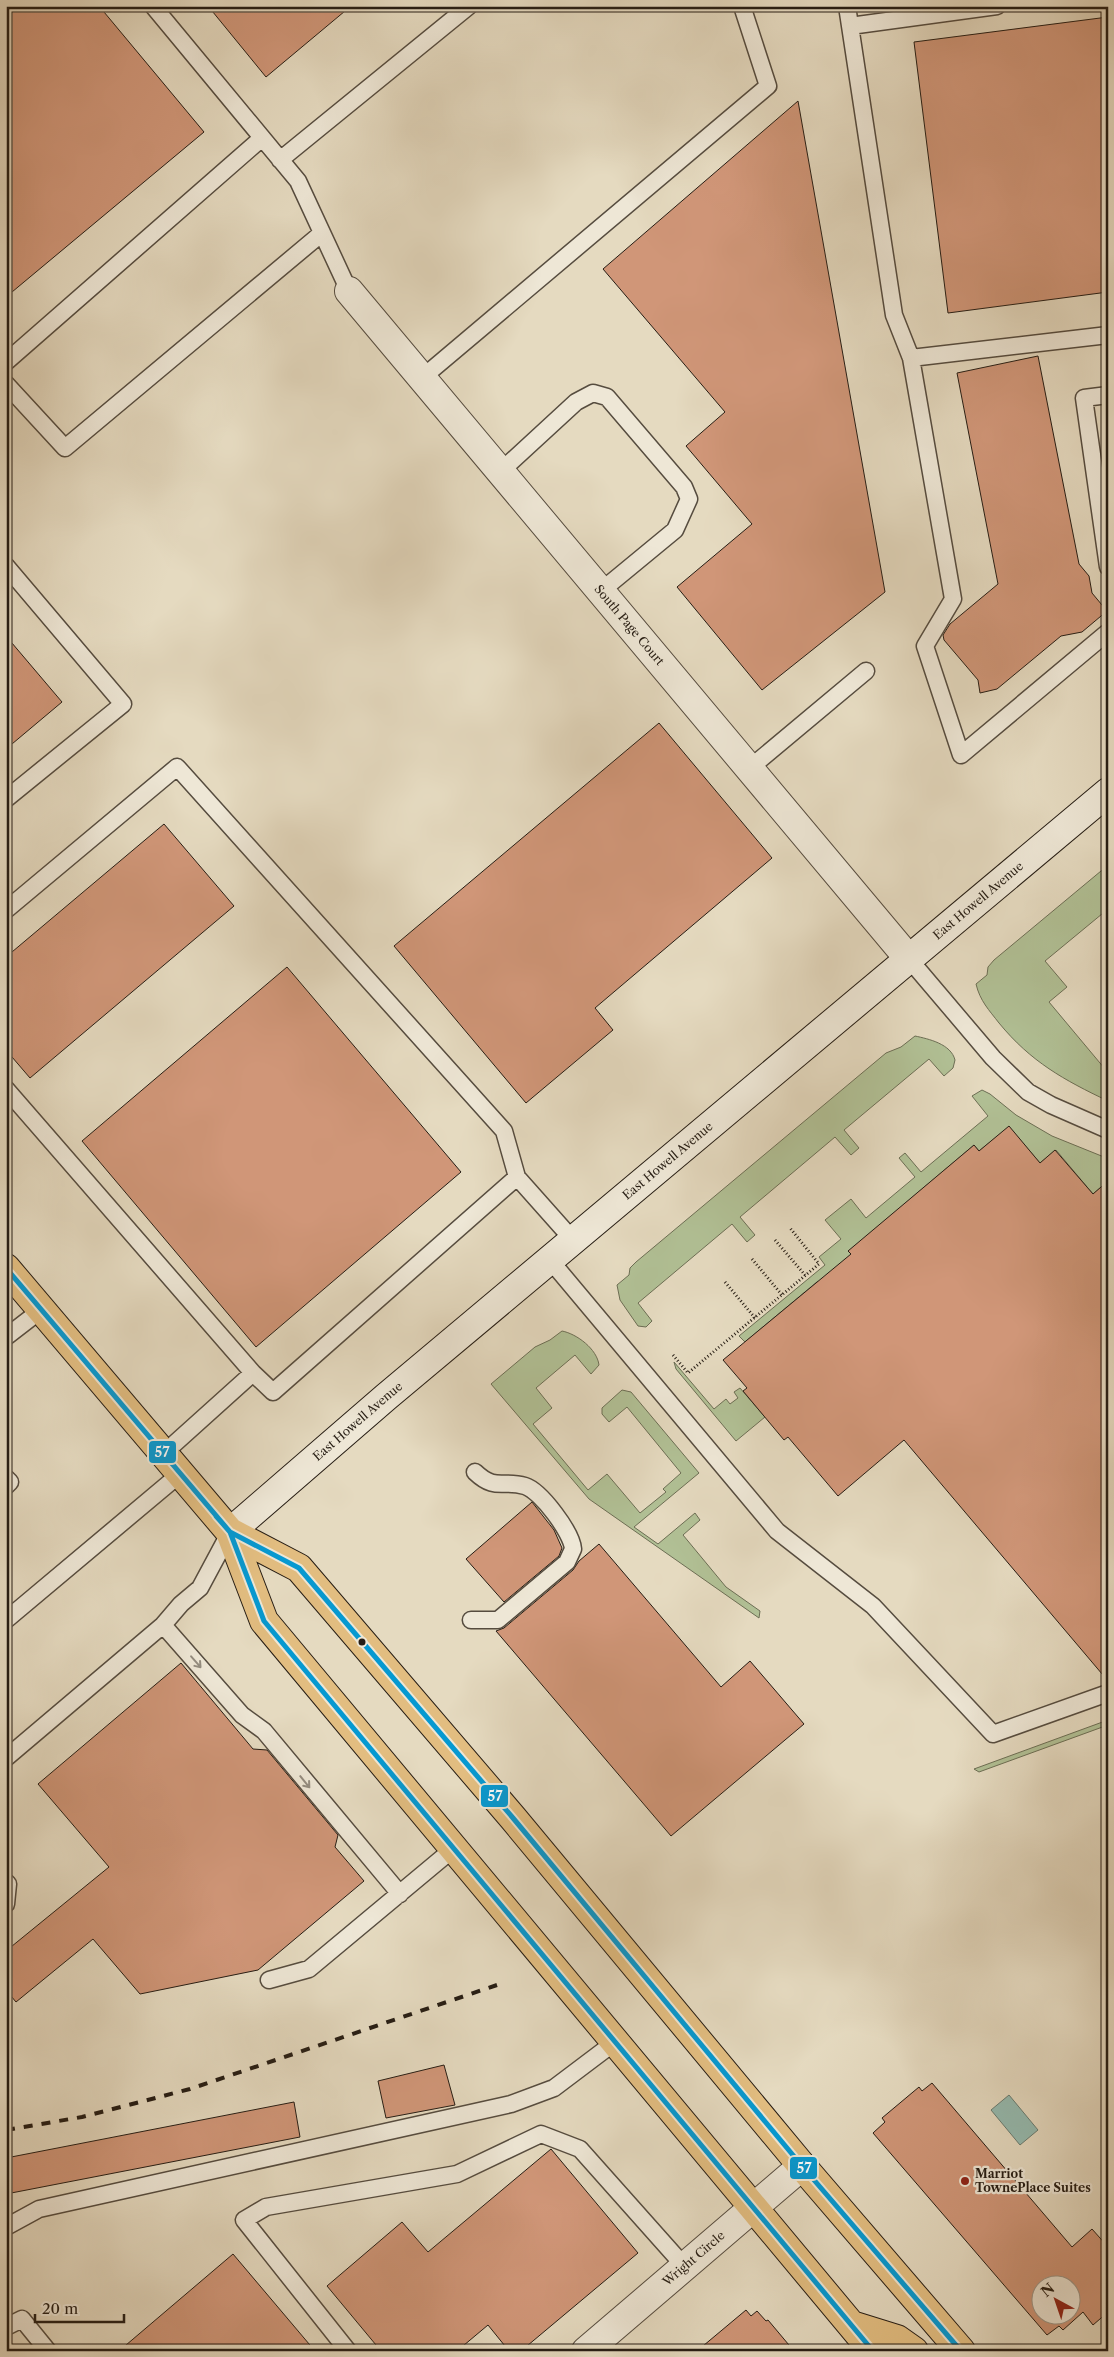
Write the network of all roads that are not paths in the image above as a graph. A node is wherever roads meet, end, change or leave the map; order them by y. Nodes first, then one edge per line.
1 (153, 6) edge
2 (469, 6) edge
3 (742, 6) edge
4 (847, 6) edge
5 (997, 6) edge
6 (850, 26) junction
7 (262, 138) junction
8 (280, 160) junction
9 (322, 233) junction
10 (349, 291) joint
11 (1108, 335) edge
12 (911, 358) junction
13 (6, 362) edge
14 (422, 378) junction
15 (6, 384) edge
16 (1108, 395) edge
17 (501, 471) junction
18 (6, 566) edge
19 (1108, 567) edge
20 (601, 591) junction
21 (1108, 632) edge
22 (866, 671) dead end
23 (750, 768) junction
24 (1108, 792) edge
25 (6, 799) edge
26 (6, 910) edge
27 (909, 958) junction
28 (6, 1089) edge
29 (1108, 1130) edge
30 (517, 1176) junction
31 (574, 1240) junction
32 (550, 1260) junction
33 (6, 1268) edge
34 (41, 1310) junction
35 (6, 1337) edge
36 (253, 1372) junction
37 (163, 1454) junction
38 (475, 1472) dead end
39 (180, 1474) junction
40 (6, 1478) edge
41 (6, 1486) edge
42 (230, 1532) junction
43 (6, 1620) edge
44 (471, 1620) dead end
45 (164, 1625) junction
46 (1108, 1694) edge
47 (6, 1758) edge
48 (453, 1849) junction
49 (6, 1882) edge
50 (400, 1894) junction
51 (6, 1904) edge
52 (269, 1980) dead end
53 (615, 2042) junction
54 (802, 2166) junction
55 (755, 2207) junction
56 (6, 2227) edge
57 (685, 2267) junction
58 (852, 2325) junction
59 (6, 2327) edge
60 (48, 2351) edge
61 (348, 2351) edge
62 (586, 2351) edge
63 (873, 2351) edge
64 (914, 2351) edge
65 (961, 2351) edge

1 - 7 lane
2 - 8 lane
3 - 14 lane
4 - 6 lane
5 - 6 lane
6 - 12 lane
7 - 8 lane
7 - 13 lane
8 - 9 lane
9 - 10 lane
9 - 15 lane
10 - 14 street, South Page Court
11 - 12 lane
12 - 21 lane
14 - 17 street, South Page Court
16 - 19 lane
17 - 20 street, South Page Court
17 - 20 lane
18 - 25 lane
20 - 23 street, South Page Court
22 - 23 lane
23 - 27 street, South Page Court
24 - 27 street, East Howell Avenue
26 - 30 lane
27 - 29 lane
27 - 31 street, East Howell Avenue
28 - 36 lane
30 - 31 lane
30 - 36 lane
31 - 32 street, East Howell Avenue
32 - 42 street, East Howell Avenue
32 - 46 lane
33 - 34 main road
34 - 35 lane
34 - 37 main road
36 - 37 lane
37 - 39 main road
38 - 44 lane
39 - 42 main road
39 - 43 lane
40 - 41 lane
42 - 45 lane
42 - 48 main road
42 - 54 main road
45 - 47 lane
45 -> 50 lane
48 - 50 lane
48 - 53 main road
49 - 51 lane
50 - 52 lane
53 - 55 main road
53 - 56 lane
54 - 55 street, Wright Circle
54 - 65 main road
55 - 57 street, Wright Circle
55 - 58 main road
57 - 61 lane
57 - 62 street, Wright Circle
58 - 63 main road
58 - 64 main road
59 - 60 lane

